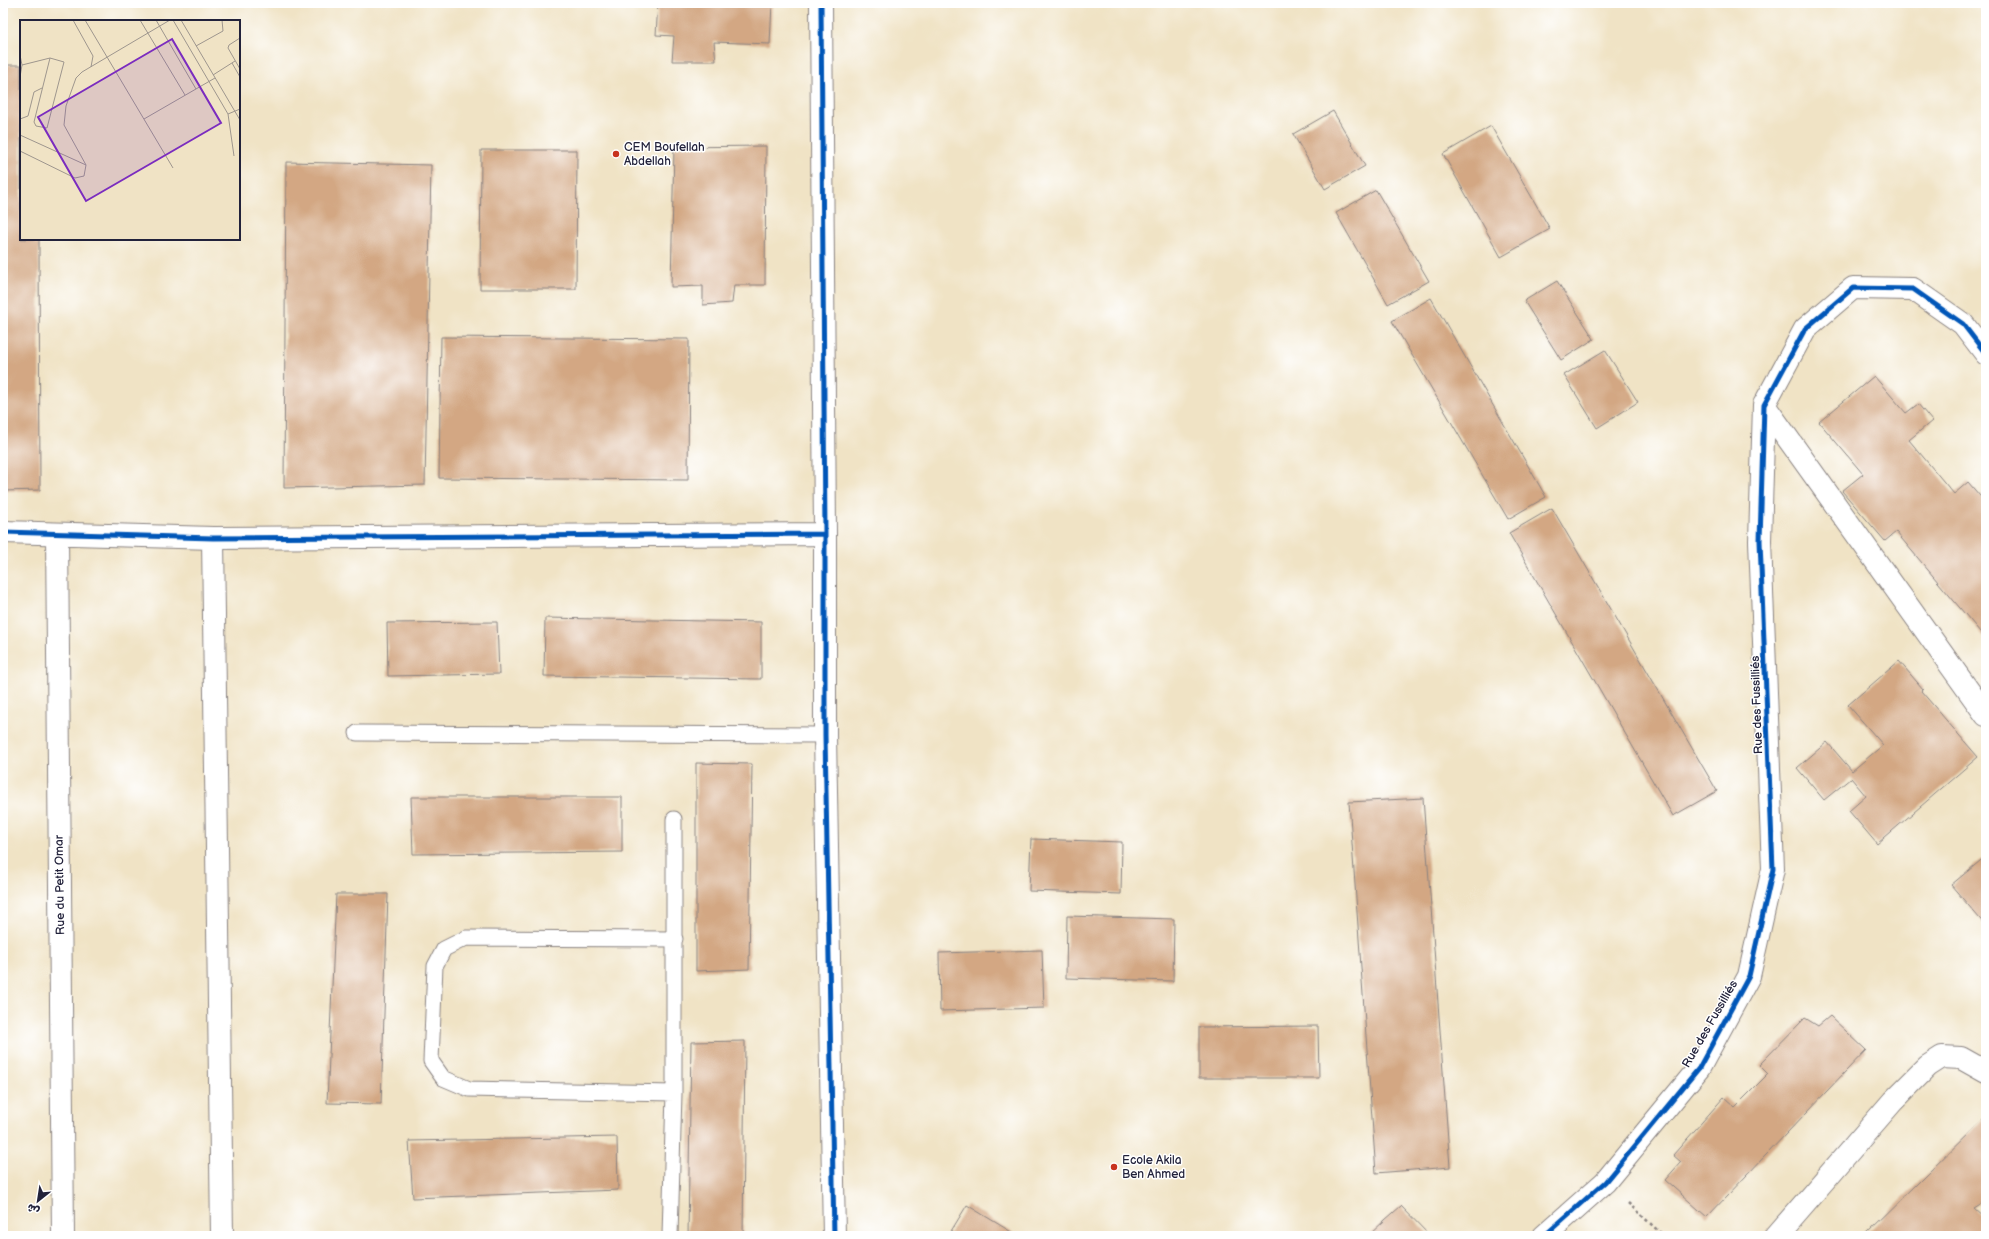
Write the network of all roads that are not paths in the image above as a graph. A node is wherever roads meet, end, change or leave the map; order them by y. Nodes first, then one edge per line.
1 (821, 3) edge
2 (1986, 354) edge
3 (1764, 405) junction
4 (3, 532) edge
5 (57, 534) junction
6 (825, 534) junction
7 (213, 538) junction
8 (1986, 715) edge
9 (357, 734) dead end
10 (825, 735) junction
11 (674, 818) dead end
12 (675, 939) junction
13 (1986, 1072) edge
14 (674, 1093) junction
15 (63, 1236) edge
16 (222, 1236) edge
17 (670, 1236) edge
18 (834, 1236) edge
19 (1544, 1236) edge
20 (1776, 1236) edge

1 - 6 street
2 - 3 street, Rue des Fussilliés
3 - 8 street
3 - 19 street, Rue des Fussilliés
4 - 5 street
5 - 7 street
5 - 15 street, Rue du Petit Omar
6 - 7 street
6 - 10 street
7 - 16 street
9 - 10 lane
10 - 18 street
11 - 12 lane
12 - 14 lane
12 - 14 lane
13 - 20 street
14 - 17 lane

